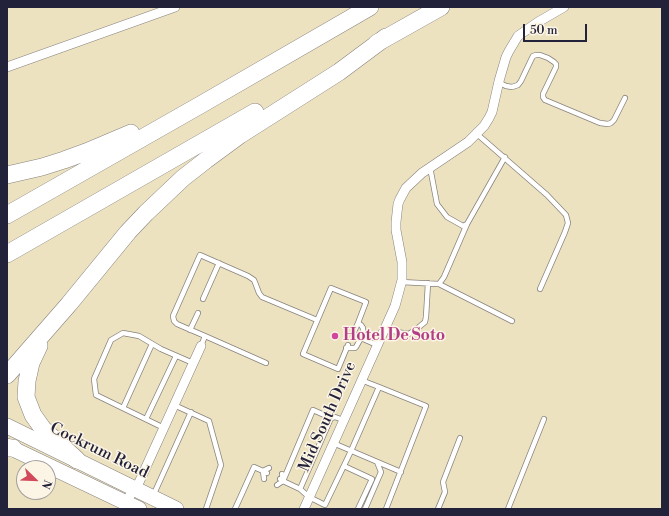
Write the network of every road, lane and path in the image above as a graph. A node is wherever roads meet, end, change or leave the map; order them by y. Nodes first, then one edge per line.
1 (175, 7) edge
2 (370, 7) edge
3 (441, 7) edge
4 (564, 7) edge
5 (386, 38) junction
6 (7, 67) edge
7 (498, 82) junction
8 (625, 98) dead end
9 (202, 104) junction
10 (477, 134) junction
11 (505, 158) junction
12 (430, 167) junction
13 (7, 175) edge
14 (7, 215) edge
15 (467, 224) junction
16 (7, 254) edge
17 (219, 263) junction
18 (401, 282) junction
19 (428, 283) junction
20 (439, 284) junction
21 (540, 289) dead end
22 (203, 299) dead end
23 (198, 313) dead end
24 (317, 320) junction
25 (512, 321) dead end
26 (358, 323) junction
27 (384, 328) junction
28 (46, 330) junction
29 (190, 330) junction
30 (353, 334) dead end
31 (205, 336) junction
32 (361, 338) junction
33 (152, 344) junction
34 (377, 345) junction
35 (201, 346) joint
36 (176, 356) junction
37 (193, 363) junction
38 (266, 363) dead end
39 (7, 375) edge
40 (361, 380) junction
41 (379, 387) junction
42 (174, 405) junction
43 (123, 408) junction
44 (191, 412) junction
45 (331, 418) junction
46 (146, 419) junction
47 (544, 419) dead end
48 (343, 420) junction
49 (7, 426) edge
50 (164, 428) junction
51 (460, 438) dead end
52 (333, 443) junction
53 (9, 447) edge
54 (352, 451) junction
55 (77, 460) junction
56 (377, 462) junction
57 (344, 466) junction
58 (401, 472) junction
59 (282, 474) dead end
60 (264, 479) dead end
61 (282, 480) junction
62 (277, 485) dead end
63 (136, 489) junction
64 (300, 489) junction
65 (152, 497) junction
66 (309, 497) junction
67 (124, 502) junction
68 (324, 507) edge
69 (139, 509) edge
70 (176, 509) edge
71 (206, 509) edge
72 (235, 509) edge
73 (304, 509) edge
74 (358, 509) edge
75 (364, 509) edge
76 (386, 509) edge
77 (438, 509) edge
78 (508, 509) edge

1 - 6 street
2 - 9 highway
3 - 5 highway
4 - 7 street, Mid South Drive
5 - 16 highway
5 - 28 highway
7 - 8 lane
7 - 10 street, Mid South Drive
9 - 13 highway
9 - 14 highway
10 - 11 lane
10 - 12 street, Mid South Drive
11 - 15 lane
11 - 21 lane
12 - 15 lane
12 - 18 street, Mid South Drive
15 - 20 lane
17 - 22 lane
17 - 24 lane
17 - 29 lane
18 - 19 lane
18 - 27 street, Mid South Drive
19 - 20 lane
19 - 27 lane
20 - 25 lane
23 - 29 lane
24 - 26 lane
24 - 32 lane
26 - 30 lane
26 - 32 lane
27 - 34 street, Mid South Drive
28 - 39 highway
28 - 55 highway
29 - 31 lane
31 - 35 lane
31 - 38 lane
32 - 34 lane
33 - 36 lane
33 - 43 lane
33 - 43 lane
34 - 40 street, Mid South Drive
35 - 37 street
36 - 37 lane
36 - 46 lane
37 - 42 street
40 - 41 lane
40 - 48 street, Mid South Drive
41 - 54 lane
41 - 58 lane
42 - 44 lane
42 - 50 street
43 - 46 lane
44 - 65 lane
44 - 71 lane
45 - 48 lane
45 - 61 lane
45 - 64 lane
46 - 50 lane
47 - 78 lane
48 - 52 street, Mid South Drive
49 - 55 main road, Cockrum Road
50 - 63 street
51 - 77 lane
52 - 54 lane
52 - 66 street, Mid South Drive
53 - 67 main road
54 - 56 lane
54 - 57 lane
55 - 63 main road, Cockrum Road
56 - 58 lane
56 - 75 lane
57 - 68 lane
57 - 74 lane
58 - 76 lane
59 - 61 lane
60 - 72 lane
61 - 62 lane
61 - 64 lane
63 - 65 main road, Cockrum Road
63 - 67 street
64 - 66 lane
65 - 70 main road, Cockrum Road
66 - 68 lane
66 - 73 street, Mid South Drive
67 - 69 main road

